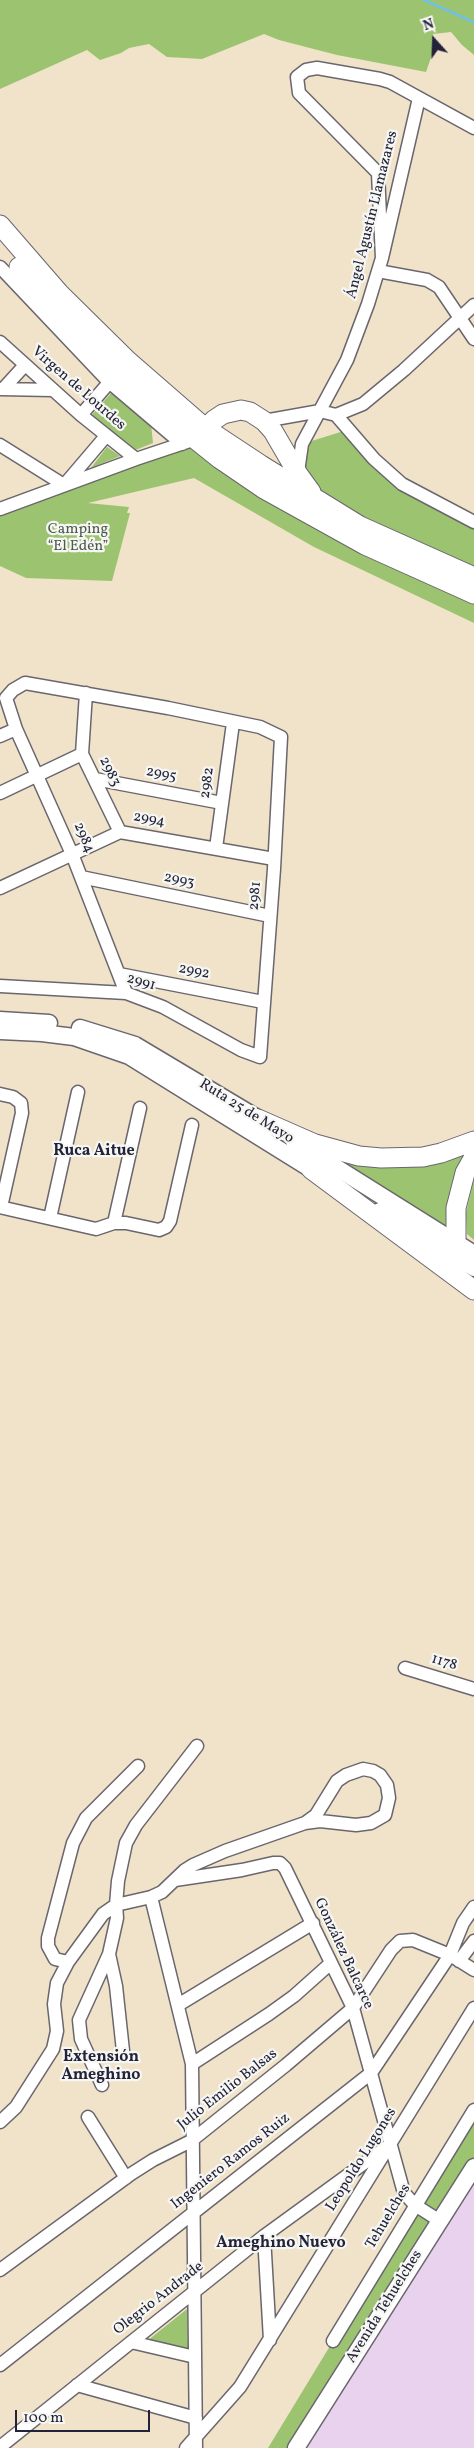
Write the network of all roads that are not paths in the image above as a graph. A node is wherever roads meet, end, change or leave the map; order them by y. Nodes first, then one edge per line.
1 (419, 98) junction
2 (474, 128) edge
3 (378, 174) junction
4 (395, 204) junction
5 (0, 225) edge
6 (0, 245) edge
7 (382, 258) junction
8 (0, 267) edge
9 (378, 271) junction
10 (474, 304) edge
11 (458, 319) junction
12 (474, 339) edge
13 (0, 342) edge
14 (25, 365) junction
15 (114, 377) junction
16 (2, 389) edge
17 (53, 390) junction
18 (320, 411) junction
19 (82, 415) junction
20 (336, 415) junction
21 (264, 421) junction
22 (106, 436) junction
23 (194, 437) junction
24 (0, 445) edge
25 (136, 459) junction
26 (298, 474) junction
27 (64, 485) junction
28 (321, 502) junction
29 (0, 509) edge
30 (474, 522) edge
31 (474, 578) edge
32 (474, 594) edge
33 (86, 693) junction
34 (233, 722) junction
35 (16, 729) junction
36 (0, 736) edge
37 (82, 754) junction
38 (38, 775) junction
39 (95, 779) junction
40 (0, 793) edge
41 (222, 803) junction
42 (120, 832) junction
43 (216, 848) junction
44 (72, 854) junction
45 (274, 859) junction
46 (81, 877) junction
47 (0, 888) edge
48 (270, 916) junction
49 (119, 974) junction
50 (0, 986) edge
51 (126, 993) junction
52 (263, 1002) junction
53 (0, 1013) edge
54 (0, 1020) edge
55 (20, 1020) junction
56 (0, 1031) edge
57 (260, 1057) joint
58 (78, 1092) dead end
59 (0, 1094) edge
60 (140, 1108) dead end
61 (258, 1118) junction
62 (192, 1126) dead end
63 (474, 1141) edge
64 (474, 1157) edge
65 (311, 1169) junction
66 (0, 1207) edge
67 (50, 1218) junction
68 (114, 1223) junction
69 (456, 1244) junction
70 (471, 1261) edge
71 (474, 1290) edge
72 (405, 1668) dead end
73 (474, 1689) edge
74 (198, 1746) dead end
75 (138, 1766) dead end
76 (305, 1823) junction
77 (175, 1880) junction
78 (151, 1897) junction
79 (116, 1905) junction
80 (474, 1907) edge
81 (313, 1923) junction
82 (474, 1941) edge
83 (110, 1954) junction
84 (454, 1958) junction
85 (68, 1962) junction
86 (331, 1963) junction
87 (474, 1970) edge
88 (178, 2005) junction
89 (353, 2008) junction
90 (474, 2008) edge
91 (123, 2051) dead end
92 (192, 2064) junction
93 (371, 2073) junction
94 (102, 2085) dead end
95 (474, 2110) edge
96 (88, 2117) dead end
97 (0, 2122) edge
98 (191, 2142) junction
99 (391, 2144) junction
100 (474, 2167) edge
101 (126, 2178) junction
102 (415, 2205) junction
103 (192, 2213) junction
104 (440, 2221) junction
105 (264, 2236) junction
106 (0, 2270) edge
107 (194, 2292) junction
108 (270, 2340) junction
109 (333, 2341) dead end
110 (131, 2342) junction
111 (194, 2357) junction
112 (0, 2364) edge
113 (77, 2385) junction
114 (196, 2418) junction
115 (196, 2442) edge
116 (0, 2447) edge
117 (186, 2448) edge
118 (296, 2448) edge

1 - 2 street
1 - 3 street
1 - 4 street, Ángel Agustín Llamazares
3 - 4 street
3 - 7 street
4 - 7 street, Ángel Agustín Llamazares
5 - 23 highway
6 - 15 highway
7 - 9 street, Ángel Agustín Llamazares
8 - 15 street
9 - 11 street
9 - 18 street, Ángel Agustín Llamazares
10 - 11 street
11 - 12 street
11 - 20 street
13 - 14 street, Virgen de Lourdes
14 - 16 street
14 - 17 street, Virgen de Lourdes
15 - 19 street
15 - 23 highway
16 - 17 street
17 - 19 street, Virgen de Lourdes
18 - 20 street
18 - 21 street
18 - 26 street, Ángel Agustín Llamazares
19 - 22 street, Virgen de Lourdes
20 - 30 street
21 - 23 highway
21 - 26 highway
22 - 25 street, Virgen de Lourdes
22 - 27 street
23 - 25 street
23 - 28 highway
23 - 32 highway
24 - 27 street
25 - 27 street
26 - 28 highway
27 - 29 street
28 - 31 highway
33 - 34 street
33 - 35 street, 2984
33 - 37 street, 2983
34 - 41 street, 2982
34 - 45 street, 2981
35 - 36 street
35 - 38 street, 2984
37 - 38 street
37 - 39 street, 2983
38 - 40 street
38 - 44 street, 2984
39 - 41 street, 2995
39 - 42 street, 2983
41 - 43 street, 2982
42 - 43 street, 2994
42 - 44 street, 2994
43 - 45 street, 2994
44 - 46 street, 2984
44 - 47 street, 2994
45 - 48 street, 2981
46 - 48 street, 2993
46 - 49 street, 2984
48 - 52 street, 2981
49 - 51 street, 2984
49 - 52 street, 2992
50 - 51 street, 2991
51 - 57 street, 2991
52 - 57 street, 2981
53 - 55 street
54 - 55 main road, Ruta 25 de Mayo
55 - 61 main road, Ruta 25 de Mayo
56 - 65 main road
58 - 67 street
59 - 66 street
60 - 68 street
61 - 63 highway
61 - 69 main road, Ruta 25 de Mayo
62 - 68 street
64 - 69 highway
65 - 70 main road
65 - 71 highway
66 - 67 street
67 - 68 street
69 - 70 highway
72 - 73 street, 1178
74 - 79 street
75 - 85 street
76 - 76 street
76 - 77 street
77 - 78 street
77 - 81 street, González Balcarce
78 - 79 street
78 - 88 street
79 - 83 street
79 - 85 street
80 - 84 street
81 - 86 street, González Balcarce
81 - 88 street
82 - 84 street, Ingeniero Ramos Ruiz
83 - 91 street
83 - 94 street
84 - 87 street
84 - 89 street, Julio Emilio Balsas
84 - 93 street, Ingeniero Ramos Ruiz
85 - 97 street
86 - 89 street, González Balcarce
86 - 92 street
88 - 92 street
89 - 93 street, González Balcarce
89 - 98 street, Julio Emilio Balsas
90 - 99 street, Leopoldo Lugones
92 - 98 street
93 - 99 street, González Balcarce
93 - 103 street, Ingeniero Ramos Ruiz
95 - 102 street, Tehuelches
96 - 101 street
98 - 101 street, Julio Emilio Balsas
98 - 103 street
99 - 102 street, González Balcarce
99 - 105 street, Olegrio Andrade
99 - 108 street, Leopoldo Lugones
100 - 104 main road, Avenida Tehuelches
101 - 106 street, Julio Emilio Balsas
102 - 104 street, González Balcarce
102 - 109 street, Tehuelches
103 - 107 street
103 - 112 street, Ingeniero Ramos Ruiz
104 - 118 main road, Avenida Tehuelches
105 - 107 street, Olegrio Andrade
105 - 108 street
107 - 110 street, Olegrio Andrade
107 - 111 street
108 - 115 street, Leopoldo Lugones
110 - 111 street
110 - 113 street, Olegrio Andrade
111 - 114 street
113 - 114 street
113 - 116 street, Olegrio Andrade
114 - 115 street
115 - 117 street, Leopoldo Lugones

